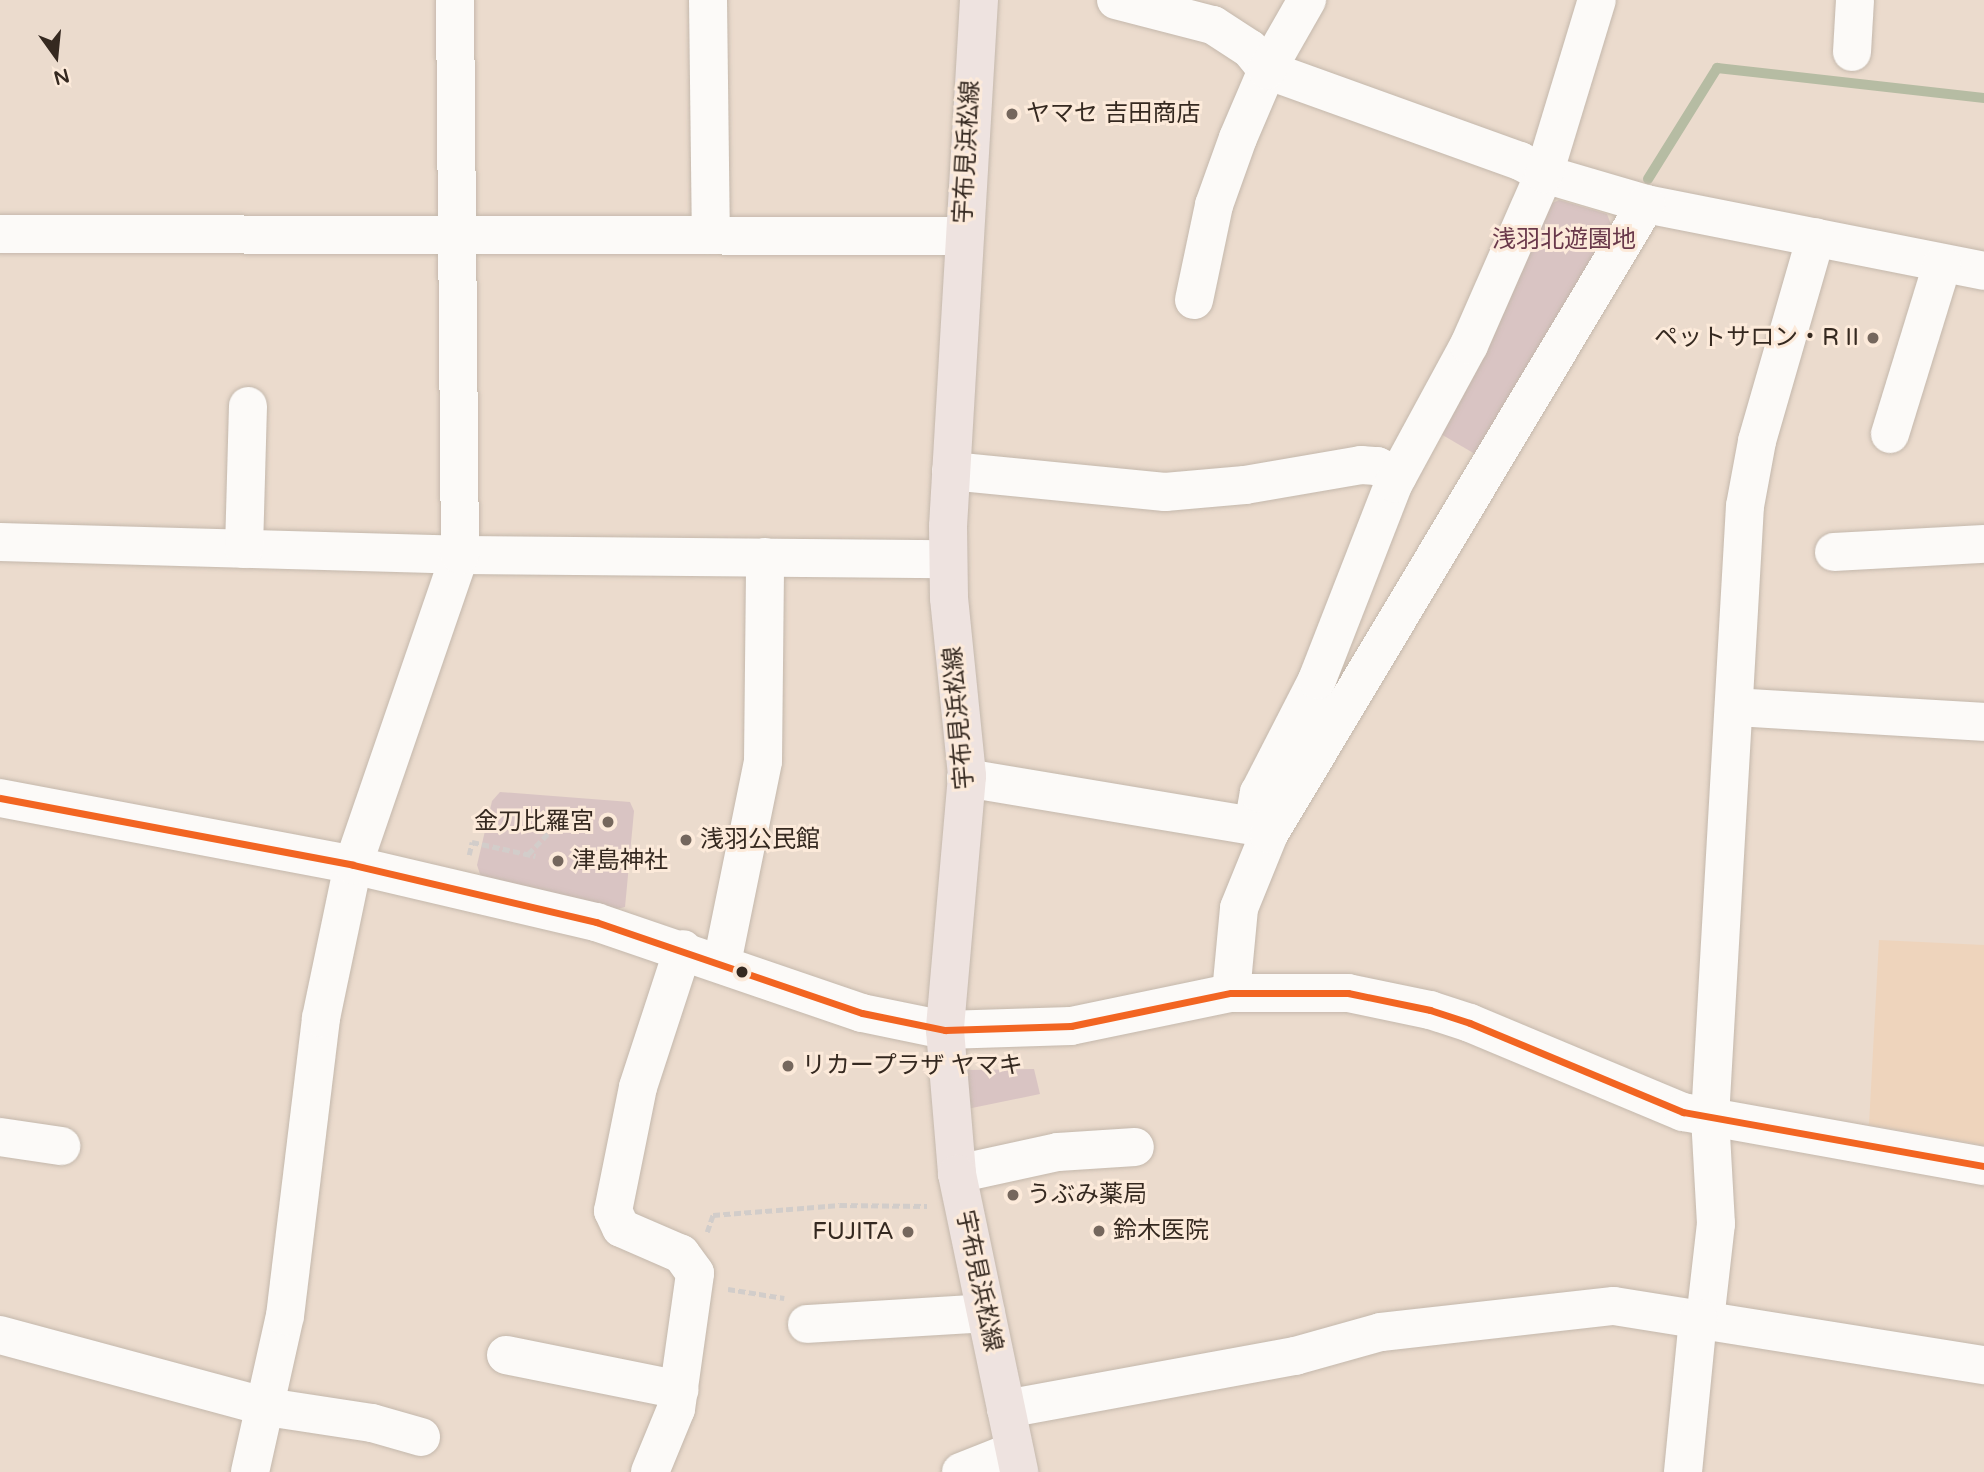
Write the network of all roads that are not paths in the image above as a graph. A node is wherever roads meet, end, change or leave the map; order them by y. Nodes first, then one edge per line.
1 (455, 0) edge
2 (708, 0) edge
3 (979, 0) edge
4 (1116, 0) edge
5 (1307, 0) edge
6 (1597, 0) edge
7 (1855, 0) edge
8 (1852, 52) dead end
9 (1268, 70) junction
10 (1544, 174) junction
11 (1646, 204) junction
12 (0, 234) edge
13 (457, 235) junction
14 (711, 235) junction
15 (963, 236) junction
16 (1816, 237) junction
17 (1942, 265) junction
18 (1984, 271) edge
19 (1194, 300) dead end
20 (248, 406) dead end
21 (1890, 433) dead end
22 (951, 471) junction
23 (1398, 476) junction
24 (0, 542) edge
25 (1984, 544) edge
26 (244, 549) junction
27 (1834, 552) dead end
28 (460, 555) junction
29 (765, 558) junction
30 (947, 559) junction
31 (1734, 707) junction
32 (1984, 722) edge
33 (966, 778) junction
34 (0, 798) edge
35 (1261, 830) junction
36 (353, 865) junction
37 (683, 949) junction
38 (722, 963) junction
39 (1231, 993) junction
40 (945, 1030) junction
41 (1710, 1118) junction
42 (0, 1136) edge
43 (61, 1146) dead end
44 (1135, 1147) dead end
45 (1984, 1166) edge
46 (960, 1189) junction
47 (986, 1313) junction
48 (1702, 1319) junction
49 (807, 1324) road end
50 (0, 1335) edge
51 (506, 1355) dead end
52 (1984, 1365) edge
53 (679, 1390) junction
54 (267, 1407) junction
55 (1006, 1409) junction
56 (421, 1437) dead end
57 (1016, 1461) edge
58 (250, 1472) edge
59 (650, 1472) edge
60 (961, 1472) edge
61 (1683, 1472) edge

1 - 13 street
2 - 14 street
3 - 15 main road, 宇布見浜松線
4 - 9 street
5 - 9 street
6 - 10 street
7 - 8 street
9 - 10 street
9 - 19 street
10 - 11 street
10 - 23 street
11 - 16 street
11 - 35 street
12 - 13 street
13 - 14 street
13 - 28 street
14 - 15 street
15 - 22 main road, 宇布見浜松線
16 - 17 street
16 - 31 street
17 - 18 street
17 - 21 street
20 - 26 street
22 - 23 street
22 - 30 main road, 宇布見浜松線
23 - 35 street
24 - 26 street
25 - 27 street
26 - 28 street
28 - 29 street
28 - 36 street
29 - 30 street
29 - 38 street
30 - 33 main road, 宇布見浜松線
31 - 32 street
31 - 41 street
33 - 35 street
33 - 40 main road, 宇布見浜松線
34 - 36 street
35 - 39 street
36 - 37 street
36 - 54 street
37 - 38 street
37 - 53 street
38 - 40 street
39 - 40 street
39 - 41 street
40 - 46 main road, 宇布見浜松線
41 - 45 street
41 - 48 street
42 - 43 street
44 - 46 street
46 - 47 main road, 宇布見浜松線
47 - 49 street
47 - 55 main road, 宇布見浜松線
48 - 52 street
48 - 55 street
48 - 61 street
50 - 54 street
51 - 53 street
53 - 59 street
54 - 56 street
54 - 58 street
55 - 57 main road, 宇布見浜松線
57 - 60 street

